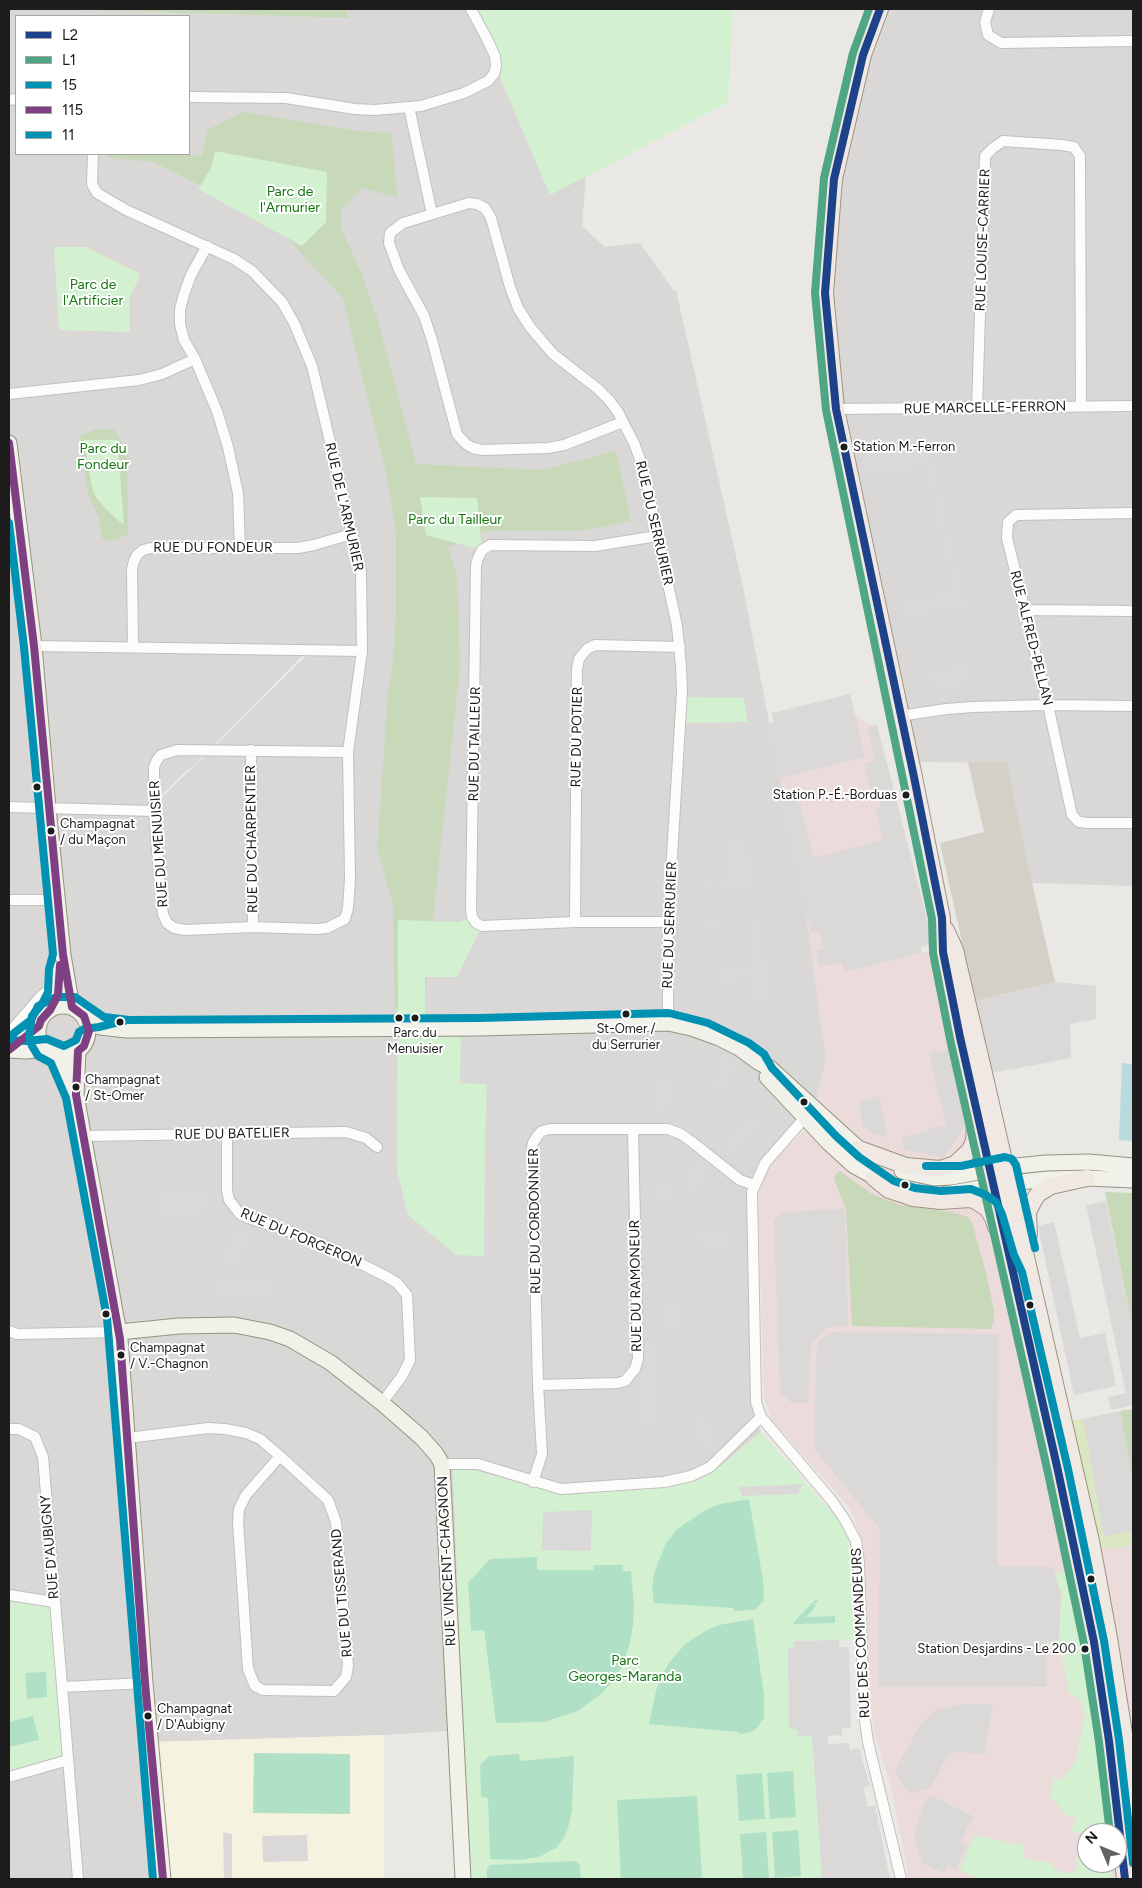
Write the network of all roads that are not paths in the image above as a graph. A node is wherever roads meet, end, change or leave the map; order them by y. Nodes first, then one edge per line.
1 (471, 9) edge
2 (880, 9) edge
3 (989, 9) edge
4 (1133, 41) edge
5 (190, 97) edge
6 (409, 107) junction
7 (93, 155) edge
8 (432, 214) junction
9 (207, 246) junction
10 (195, 359) junction
11 (9, 394) edge
12 (1133, 406) edge
13 (1080, 407) junction
14 (836, 409) junction
15 (977, 409) junction
16 (623, 422) junction
17 (9, 443) edge
18 (1133, 513) edge
19 (13, 516) edge
20 (352, 534) junction
21 (657, 536) junction
22 (240, 547) junction
23 (1025, 610) junction
24 (1133, 611) edge
25 (34, 646) junction
26 (680, 646) junction
27 (133, 647) junction
28 (362, 651) junction
29 (1048, 705) junction
30 (1133, 706) edge
31 (900, 716) junction
32 (251, 750) junction
33 (348, 752) junction
34 (9, 807) edge
35 (48, 808) junction
36 (154, 811) junction
37 (1133, 823) edge
38 (9, 900) edge
39 (58, 900) junction
40 (575, 922) junction
41 (668, 922) junction
42 (942, 922) junction
43 (253, 928) junction
44 (63, 955) junction
45 (58, 984) junction
46 (50, 1010) junction
47 (78, 1012) junction
48 (668, 1023) junction
49 (39, 1026) junction
50 (127, 1030) junction
51 (9, 1033) edge
52 (87, 1038) junction
53 (9, 1050) edge
54 (78, 1051) junction
55 (52, 1052) junction
56 (972, 1090) junction
57 (76, 1095) junction
58 (809, 1112) junction
59 (633, 1129) junction
60 (227, 1135) junction
61 (83, 1136) junction
62 (376, 1147) dead end
63 (858, 1149) junction
64 (1133, 1166) edge
65 (1000, 1177) junction
66 (874, 1178) junction
67 (1086, 1178) junction
68 (1133, 1180) edge
69 (754, 1185) junction
70 (1030, 1272) junction
71 (1013, 1276) junction
72 (9, 1331) edge
73 (119, 1332) junction
74 (538, 1386) junction
75 (382, 1403) junction
76 (760, 1417) junction
77 (9, 1429) edge
78 (128, 1438) junction
79 (280, 1456) junction
80 (442, 1464) junction
81 (533, 1482) junction
82 (9, 1595) edge
83 (54, 1602) junction
84 (145, 1683) junction
85 (63, 1687) junction
86 (68, 1760) junction
87 (9, 1777) edge
88 (1133, 1812) edge
89 (78, 1879) edge
90 (163, 1879) edge
91 (463, 1879) edge
92 (901, 1879) edge
93 (1125, 1879) edge

1 - 6 street
2 - 14 main road
3 - 4 street
5 - 6 street
6 - 8 street
7 - 9 street, RUE DE L'ARMURIER
8 - 16 street, RUE DU SERRURIER
8 - 16 street
9 - 10 street
9 - 20 street, RUE DE L'ARMURIER
10 - 11 street
10 - 22 street
12 - 13 street, RUE MARCELLE-FERRON
13 - 15 street, RUE MARCELLE-FERRON
13 - 15 street, RUE LOUISE-CARRIER
14 - 15 street, RUE MARCELLE-FERRON
14 - 31 main road
16 - 21 street, RUE DU SERRURIER
17 - 19 street
18 - 23 street, RUE ALFRED-PELLAN
19 - 25 street
20 - 22 street, RUE DU FONDEUR
20 - 28 street, RUE DE L'ARMURIER
21 - 26 street, RUE DU SERRURIER
21 - 40 street, RUE DU TAILLEUR
22 - 27 street, RUE DU FONDEUR
23 - 24 street
23 - 29 street, RUE ALFRED-PELLAN
25 - 27 street
25 - 35 street
26 - 40 street, RUE DU POTIER
26 - 41 street, RUE DU SERRURIER
27 - 28 street
28 - 33 street, RUE DU MENUISIER
29 - 30 street
29 - 31 street
29 - 37 street, RUE ALFRED-PELLAN
31 - 42 main road
32 - 33 street, RUE DU MENUISIER
32 - 36 street, RUE DU MENUISIER
32 - 43 street, RUE DU CHARPENTIER
33 - 43 street, RUE DU MENUISIER
34 - 35 street
35 - 36 street
35 - 39 street
36 - 43 street, RUE DU MENUISIER
38 - 39 street
39 - 44 street
40 - 41 street, RUE DU TAILLEUR
41 - 48 street, RUE DU SERRURIER
42 - 56 main road
42 - 65 main road
44 - 45 street
44 - 47 street
45 - 46 street
45 - 51 street
46 - 47 street
46 - 49 street
47 - 50 street
47 - 52 street
48 - 50 street
48 - 58 street
49 - 53 street
49 - 55 street
50 - 52 street
52 - 54 street
53 - 55 street
54 - 55 street
54 - 57 street
55 - 57 street
56 - 63 main road
56 - 65 main road
57 - 61 street
58 - 63 street
58 - 66 street
58 - 69 street
59 - 69 street, RUE DU CORDONNIER
59 - 74 street, RUE DU RAMONEUR
59 - 74 street, RUE DU CORDONNIER
60 - 61 street, RUE DU BATELIER
60 - 62 street, RUE DU BATELIER
60 - 75 street, RUE DU FORGERON
61 - 73 street
63 - 65 street
64 - 65 street
65 - 66 street
65 - 67 street
65 - 70 main road
65 - 71 main road
66 - 71 main road
67 - 68 street
67 - 70 main road
69 - 76 street
70 - 88 main road
71 - 93 main road
72 - 73 street
73 - 75 street, RUE VINCENT-CHAGNON
73 - 78 street
74 - 81 street, RUE DU CORDONNIER
75 - 80 street, RUE VINCENT-CHAGNON
76 - 81 street
76 - 92 street, RUE DES COMMANDEURS
77 - 83 street, RUE D'AUBIGNY
78 - 79 street, RUE DU TISSERAND
78 - 84 street
79 - 79 street, RUE DU TISSERAND
80 - 81 street
80 - 91 street, RUE VINCENT-CHAGNON
82 - 83 street
83 - 85 street, RUE D'AUBIGNY
84 - 85 street
84 - 90 street
85 - 86 street, RUE D'AUBIGNY
86 - 87 street
86 - 89 street, RUE D'AUBIGNY

